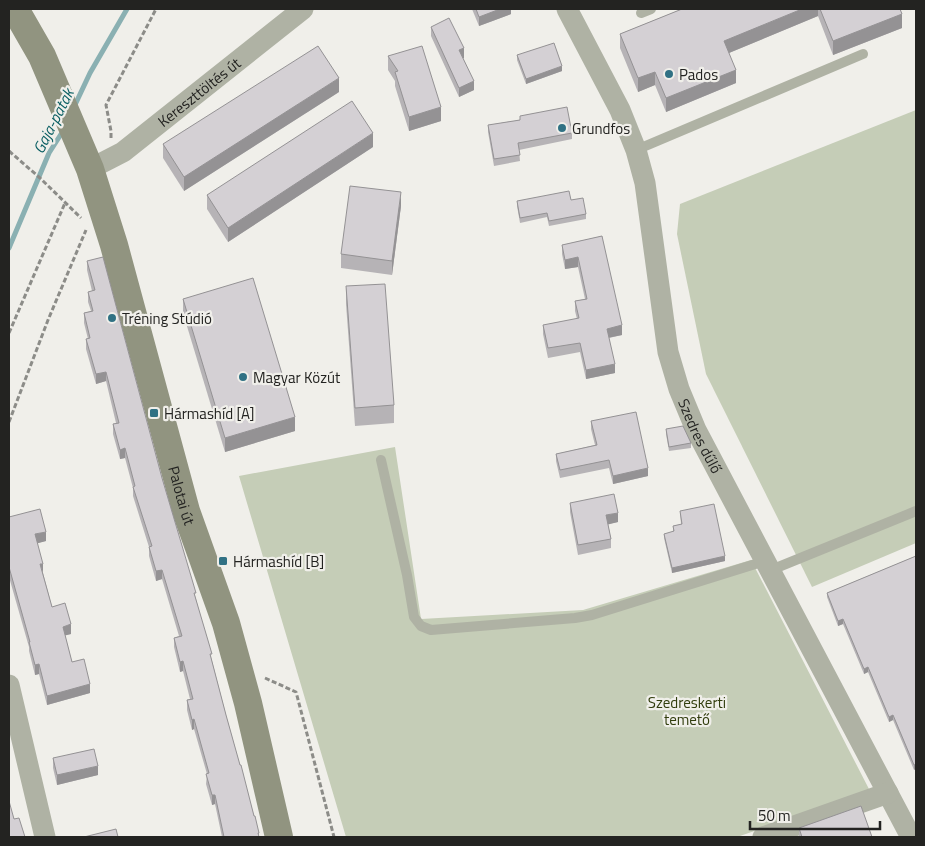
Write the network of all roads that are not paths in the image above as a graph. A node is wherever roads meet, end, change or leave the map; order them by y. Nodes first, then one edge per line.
1 (15, 9) edge
2 (303, 9) edge
3 (567, 9) edge
4 (863, 54) dead end
5 (636, 150) junction
6 (94, 160) junction
7 (381, 460) dead end
8 (916, 511) edge
9 (768, 566) junction
10 (9, 685) edge
11 (888, 793) junction
12 (45, 837) edge
13 (279, 837) edge
14 (763, 837) edge
15 (911, 837) edge

1 - 6 main road, Palotai út
2 - 6 street, Kereszttöltés út
3 - 5 street, Szedres dűlő
4 - 5 lane
5 - 9 street, Szedres dűlő
6 - 13 main road, Palotai út
7 - 9 lane
8 - 9 lane
9 - 11 street, Szedres dűlő
10 - 12 street
11 - 14 street
11 - 15 street, Szedres dűlő

